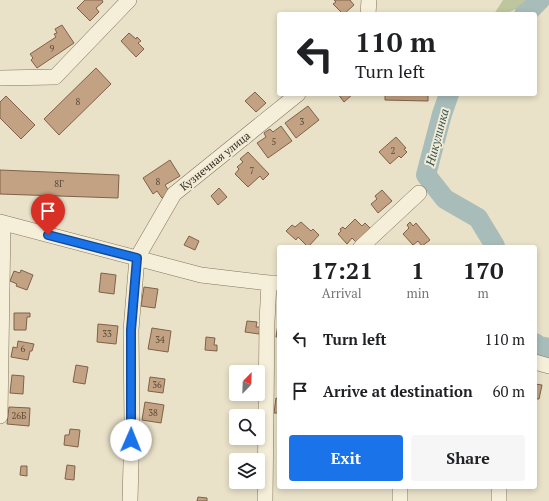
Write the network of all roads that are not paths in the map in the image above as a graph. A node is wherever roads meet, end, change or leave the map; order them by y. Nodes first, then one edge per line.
1 (128, 0) edge
2 (369, 0) edge
3 (368, 12) edge
4 (0, 78) edge
5 (296, 96) edge
6 (419, 193) dead end
7 (2, 223) edge
8 (363, 245) edge
9 (137, 258) junction
10 (274, 283) edge
11 (537, 363) edge
12 (549, 366) edge
13 (0, 416) edge
14 (400, 489) edge
15 (499, 489) edge
16 (130, 501) edge
17 (265, 501) edge
18 (400, 501) edge
19 (499, 501) edge

1 - 4 street
2 - 3 street
5 - 9 street, Кузнечная улица
6 - 8 street
7 - 9 street
7 - 13 street
9 - 10 street
9 - 16 street, Кузнечная улица
10 - 17 street
11 - 12 street
14 - 18 street
15 - 19 street

